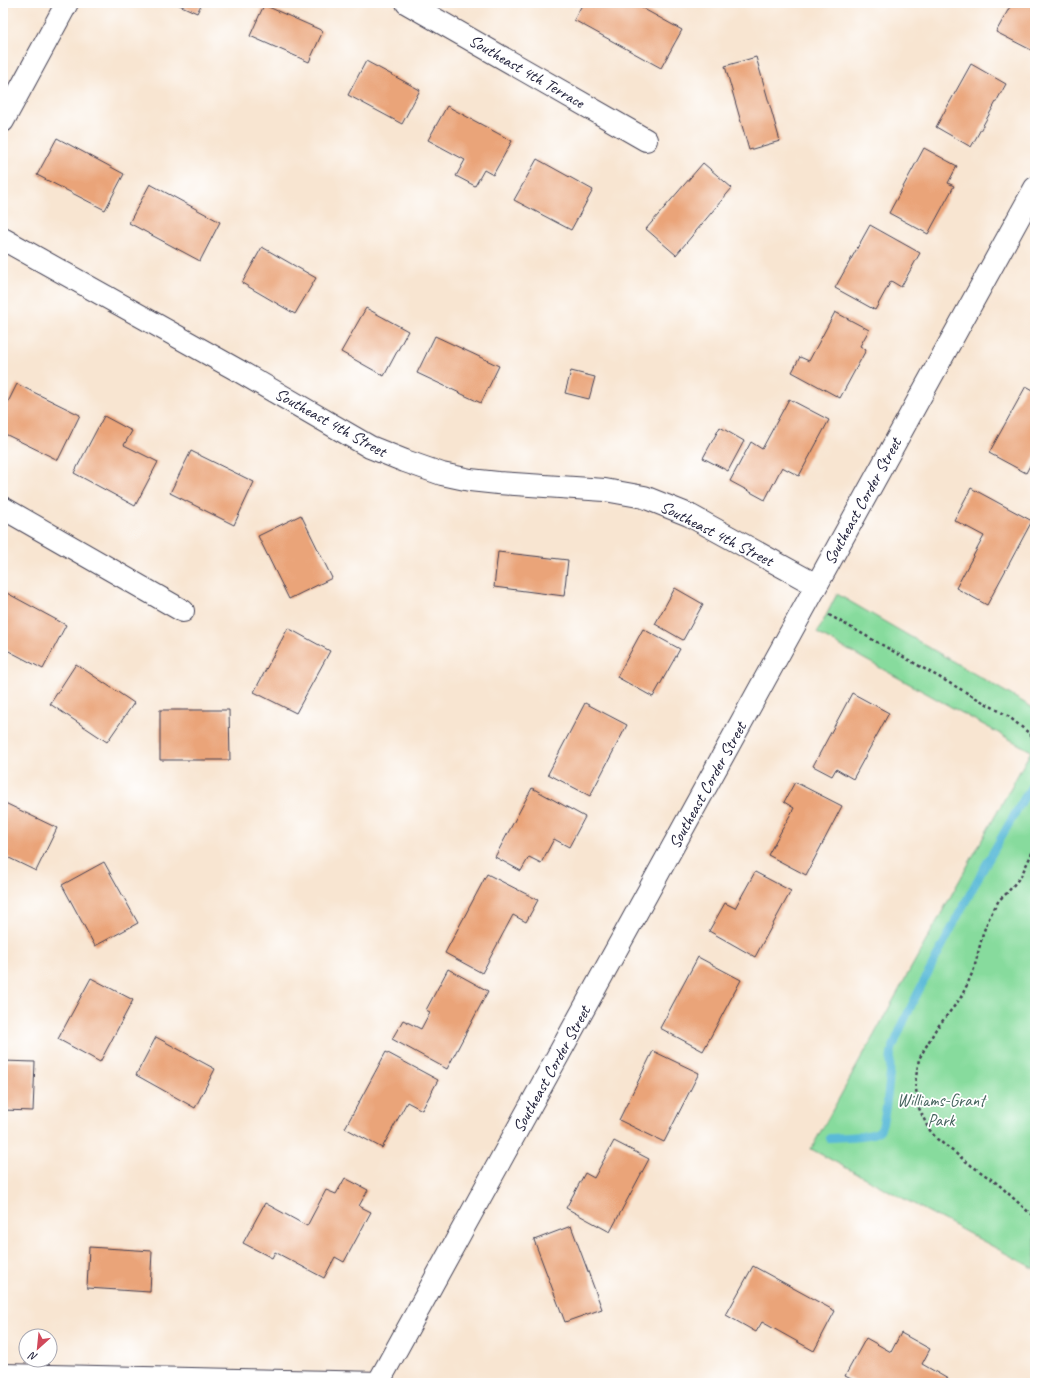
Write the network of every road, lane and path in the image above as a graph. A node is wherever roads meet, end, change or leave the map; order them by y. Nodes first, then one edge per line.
1 (67, 3) edge
2 (407, 3) edge
3 (3, 121) edge
4 (646, 140) dead end
5 (1035, 188) edge
6 (3, 239) edge
7 (3, 508) edge
8 (811, 594) junction
9 (184, 611) dead end
10 (1035, 738) edge
11 (1035, 847) edge
12 (1035, 1218) edge
13 (3, 1376) edge
14 (378, 1383) edge
15 (383, 1383) edge

1 - 3 street
2 - 4 street, Southeast 4th Terrace
5 - 8 street, Southeast Corder Street
6 - 8 street, Southeast 4th Street
7 - 9 street
8 - 10 path
8 - 14 street, Southeast Corder Street
11 - 12 path
13 - 14 street
14 - 15 street

